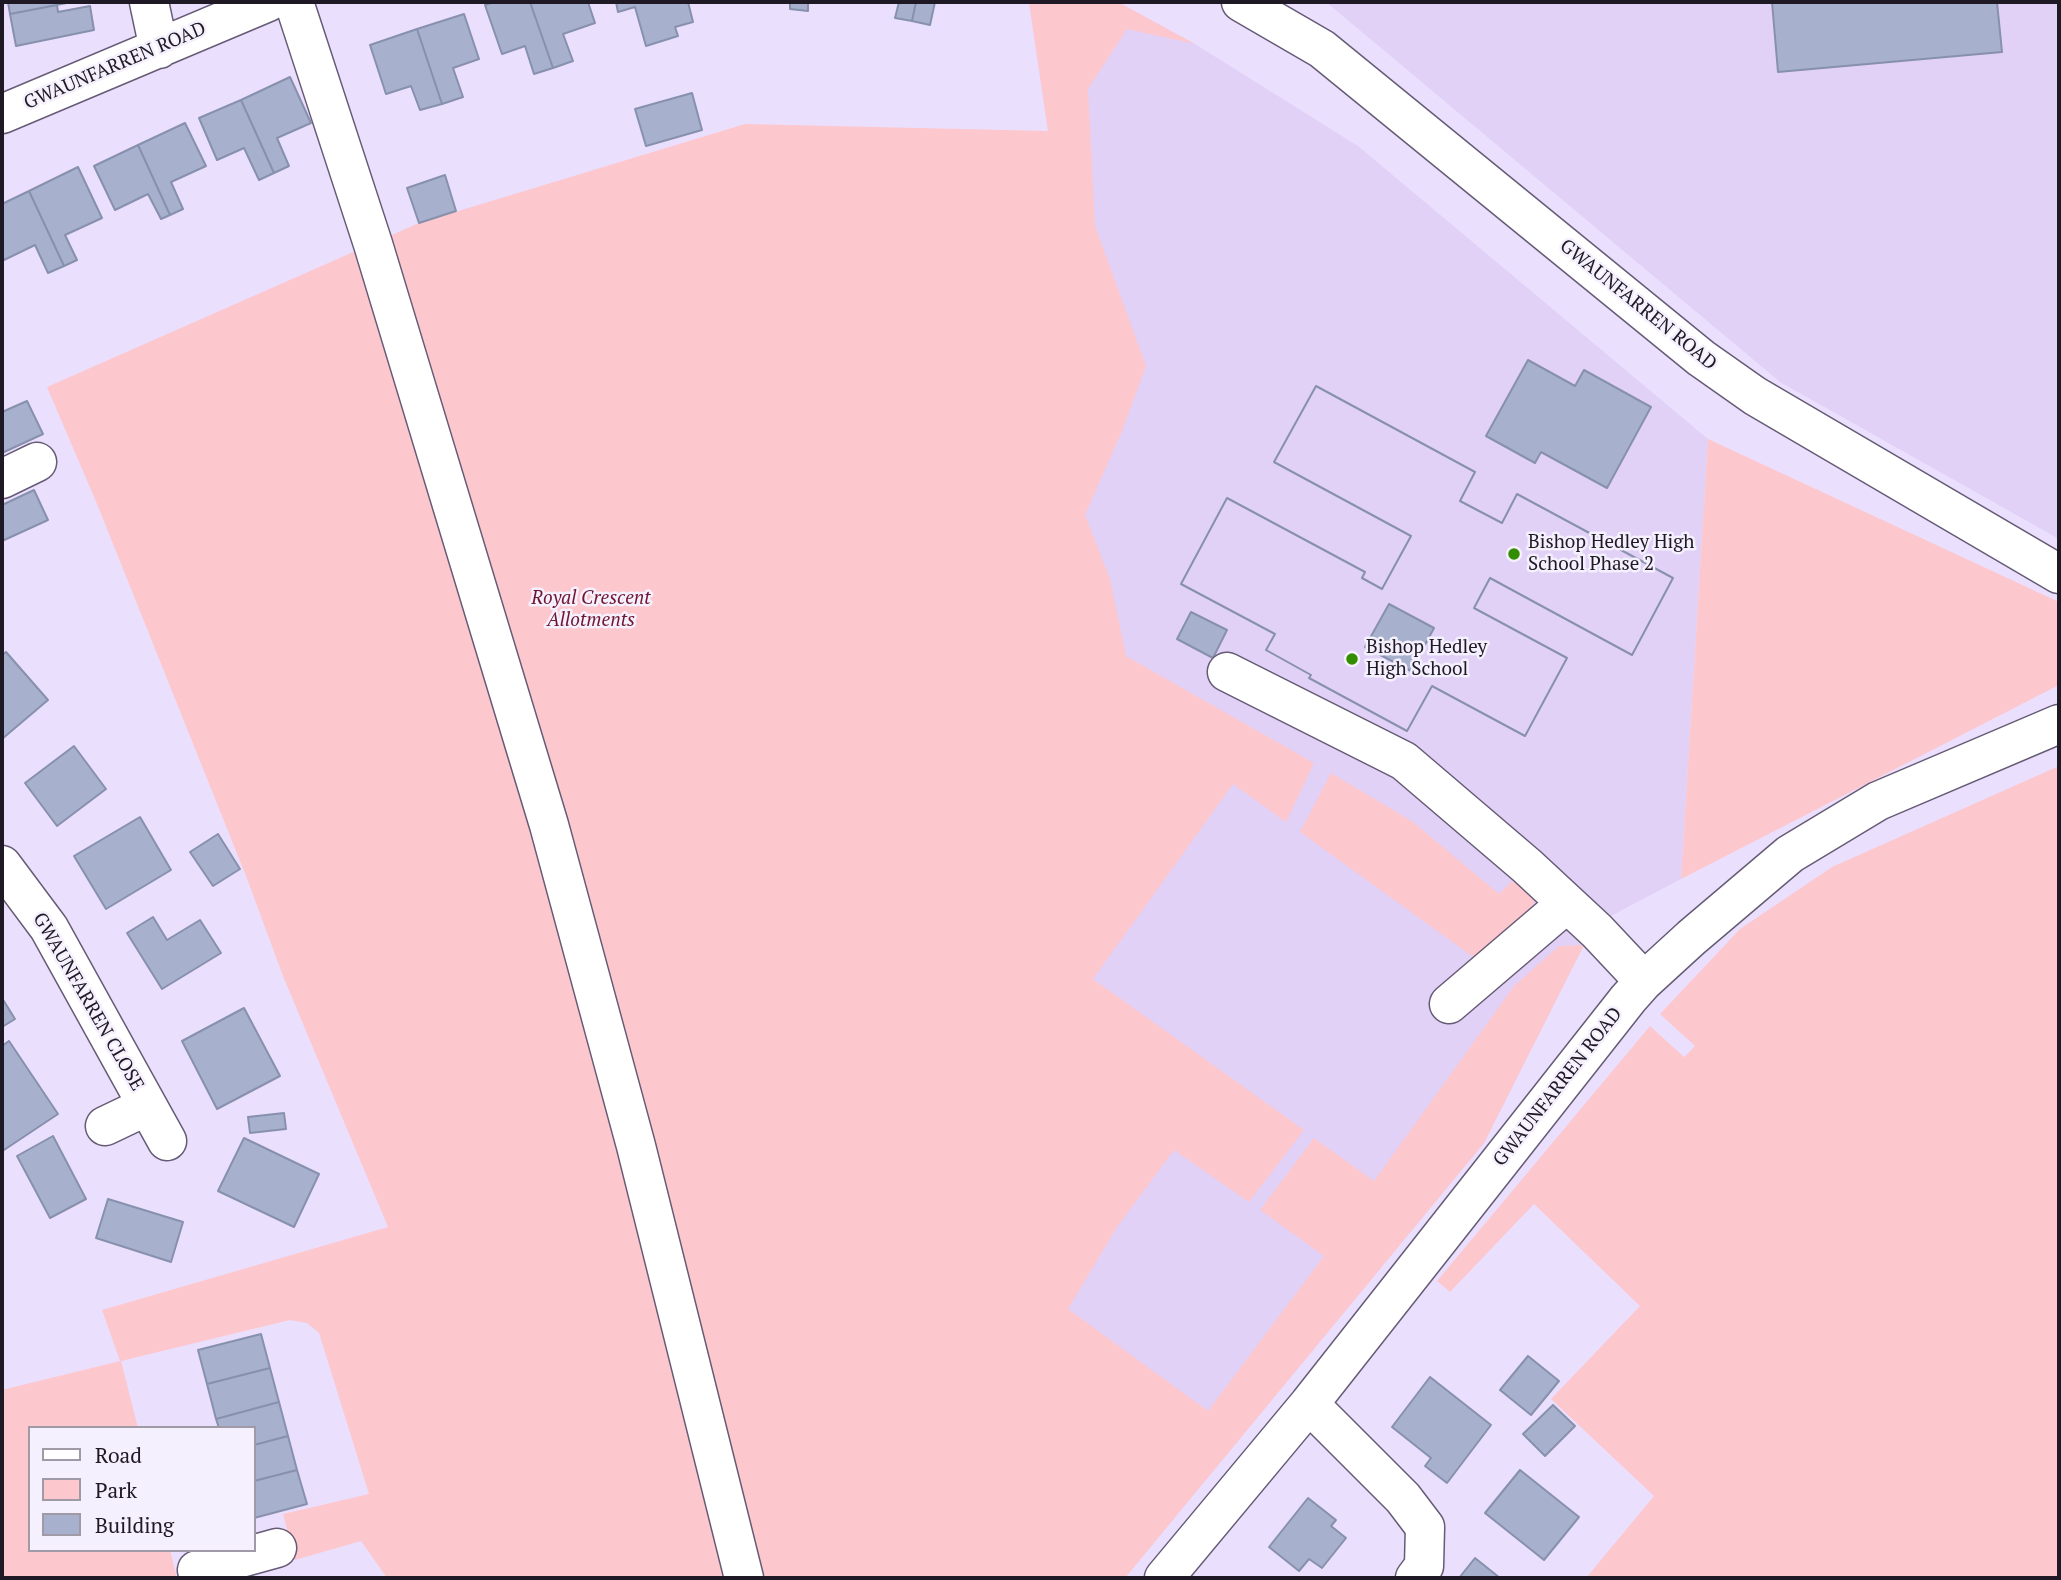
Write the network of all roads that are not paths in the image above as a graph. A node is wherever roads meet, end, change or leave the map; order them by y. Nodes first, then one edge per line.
1 (149, 2) edge
2 (268, 2) edge
3 (294, 2) edge
4 (1241, 2) edge
5 (159, 49) junction
6 (2, 114) edge
7 (37, 462) dead end
8 (2, 479) edge
9 (2059, 573) edge
10 (1227, 672) dead end
11 (2059, 723) edge
12 (2, 866) edge
13 (1566, 904) junction
14 (1644, 981) junction
15 (1449, 1004) dead end
16 (147, 1106) junction
17 (105, 1126) dead end
18 (167, 1141) dead end
19 (1308, 1405) junction
20 (277, 1548) dead end
21 (195, 1566) edge
22 (744, 1578) edge
23 (1164, 1578) edge
24 (1415, 1578) edge

1 - 5 street
2 - 5 street, GWAUNFARREN ROAD
3 - 22 street
4 - 9 street, GWAUNFARREN ROAD
5 - 6 street, GWAUNFARREN ROAD
7 - 8 street
10 - 13 street
11 - 14 street, GWAUNFARREN ROAD
12 - 16 street, GWAUNFARREN CLOSE
13 - 14 street
13 - 15 street
14 - 19 street, GWAUNFARREN ROAD
16 - 17 street, GWAUNFARREN CLOSE
16 - 18 street, GWAUNFARREN CLOSE
19 - 23 street, GWAUNFARREN ROAD
19 - 24 street
20 - 21 street

